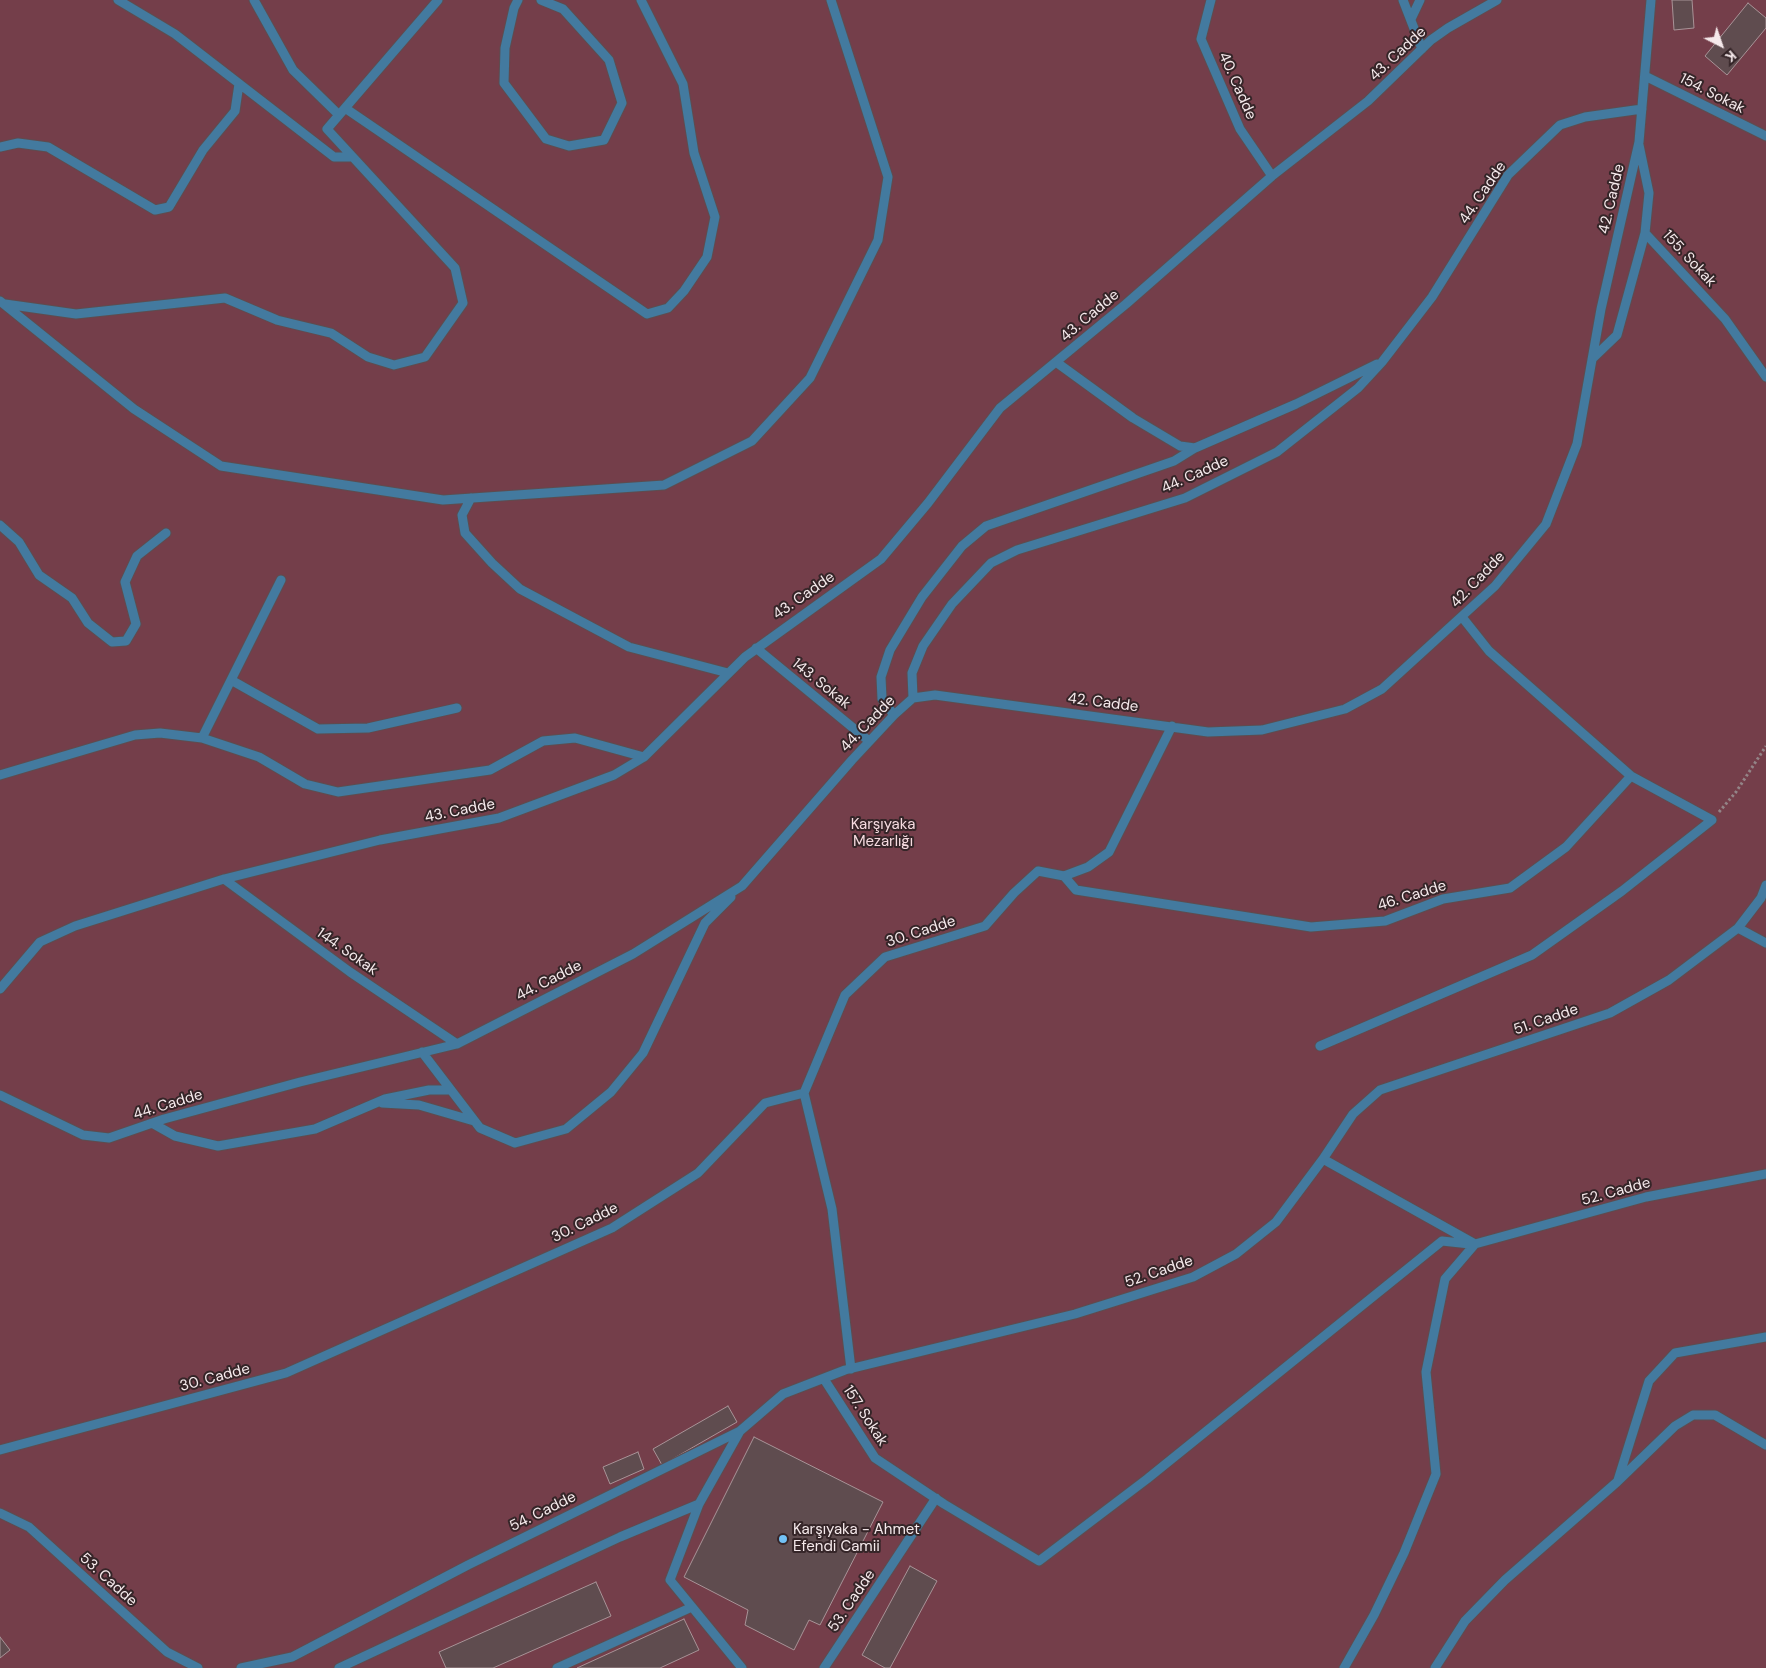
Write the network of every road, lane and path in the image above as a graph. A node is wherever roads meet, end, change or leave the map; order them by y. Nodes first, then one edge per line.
1 (118, 0) edge
2 (254, 0) edge
3 (438, 0) edge
4 (518, 0) edge
5 (540, 0) edge
6 (641, 0) edge
7 (832, 0) edge
8 (1211, 0) edge
9 (1404, 0) edge
10 (1420, 0) edge
11 (1497, 0) edge
12 (1651, 0) edge
13 (1411, 19) junction
14 (1422, 50) junction
15 (1645, 76) junction
16 (239, 84) junction
17 (1642, 109) junction
18 (342, 112) junction
19 (1766, 136) edge
20 (1639, 142) junction
21 (0, 147) edge
22 (352, 156) junction
23 (1272, 176) junction
24 (1645, 232) junction
25 (2, 302) edge
26 (1592, 359) junction
27 (1056, 362) junction
28 (1382, 362) junction
29 (1766, 377) edge
30 (1195, 448) junction
31 (471, 498) junction
32 (0, 525) edge
33 (166, 533) dead end
34 (281, 580) dead end
35 (1462, 617) junction
36 (756, 648) junction
37 (728, 673) junction
38 (232, 680) junction
39 (913, 698) junction
40 (457, 708) dead end
41 (894, 715) junction
42 (1172, 726) junction
43 (202, 738) junction
44 (869, 742) junction
45 (1766, 746) edge
46 (644, 757) junction
47 (0, 775) edge
48 (1631, 776) junction
49 (1712, 820) junction
50 (1064, 876) junction
51 (224, 879) junction
52 (1766, 885) edge
53 (742, 886) junction
54 (1738, 928) junction
55 (1766, 943) edge
56 (0, 989) edge
57 (457, 1044) junction
58 (1320, 1046) dead end
59 (422, 1052) junction
60 (451, 1090) junction
61 (804, 1094) junction
62 (0, 1095) edge
63 (376, 1102) junction
64 (474, 1121) junction
65 (152, 1123) junction
66 (1324, 1158) junction
67 (1766, 1174) edge
68 (1475, 1244) junction
69 (1766, 1337) edge
70 (851, 1369) junction
71 (824, 1378) junction
72 (740, 1430) junction
73 (1766, 1445) edge
74 (0, 1450) edge
75 (1617, 1482) junction
76 (936, 1498) junction
77 (699, 1504) junction
78 (0, 1513) edge
79 (692, 1607) junction
80 (198, 1668) edge
81 (241, 1668) edge
82 (339, 1668) edge
83 (557, 1668) edge
84 (742, 1668) edge
85 (824, 1668) edge
86 (1344, 1668) edge
87 (1435, 1668) edge

1 - 16 lane
2 - 18 lane
3 - 18 lane
4 - 5 lane
6 - 18 lane
7 - 31 lane
8 - 23 lane, 40. Cadde
9 - 13 lane
10 - 13 lane
11 - 14 lane, 43. Cadde
12 - 15 lane, 42. Cadde
13 - 14 lane
14 - 23 lane, 43. Cadde
15 - 17 lane, 42. Cadde
15 - 19 lane, 154. Sokak
16 - 21 lane
16 - 22 lane
17 - 20 lane, 42. Cadde
17 - 28 lane, 44. Cadde
18 - 22 lane
20 - 24 lane, 155. Sokak
20 - 26 lane, 42. Cadde
22 - 25 lane
23 - 27 lane, 43. Cadde
24 - 26 lane
24 - 29 lane, 155. Sokak
25 - 31 lane
26 - 35 lane, 42. Cadde
27 - 30 lane
27 - 36 lane, 43. Cadde
28 - 30 lane
28 - 39 lane, 44. Cadde
30 - 41 lane
31 - 37 lane
32 - 33 lane
34 - 38 lane
35 - 42 lane, 42. Cadde
35 - 48 lane
36 - 37 lane, 43. Cadde
36 - 44 lane, 143. Sokak
37 - 46 lane, 43. Cadde
38 - 40 lane
38 - 43 lane
39 - 41 lane, 44. Cadde
39 - 42 lane, 42. Cadde
41 - 44 lane, 44. Cadde
42 - 50 lane
43 - 46 lane
43 - 47 lane
44 - 53 lane, 44. Cadde
45 - 49 path
46 - 51 lane, 43. Cadde
48 - 49 lane
48 - 50 lane, 46. Cadde
49 - 58 lane
50 - 61 lane, 30. Cadde
51 - 56 lane, 43. Cadde
51 - 57 lane, 144. Sokak
52 - 54 lane, 51. Cadde
53 - 57 lane, 44. Cadde
53 - 64 lane
54 - 55 lane
54 - 66 lane, 51. Cadde
57 - 59 lane, 44. Cadde
59 - 60 lane
59 - 65 lane, 44. Cadde
60 - 63 lane
60 - 64 lane
61 - 70 lane
61 - 74 lane, 30. Cadde
62 - 65 lane, 44. Cadde
63 - 64 lane
63 - 65 lane
66 - 68 lane
66 - 70 lane, 52. Cadde
67 - 68 lane, 52. Cadde
68 - 76 lane, 52. Cadde
68 - 86 lane
69 - 75 lane
70 - 71 lane, 54. Cadde
71 - 72 lane, 54. Cadde
71 - 76 lane, 157. Sokak
72 - 77 lane
72 - 81 lane, 54. Cadde
73 - 75 lane
75 - 87 lane
76 - 85 lane, 53. Cadde
77 - 79 lane
77 - 82 lane
78 - 80 lane, 53. Cadde
79 - 83 lane
79 - 84 lane

